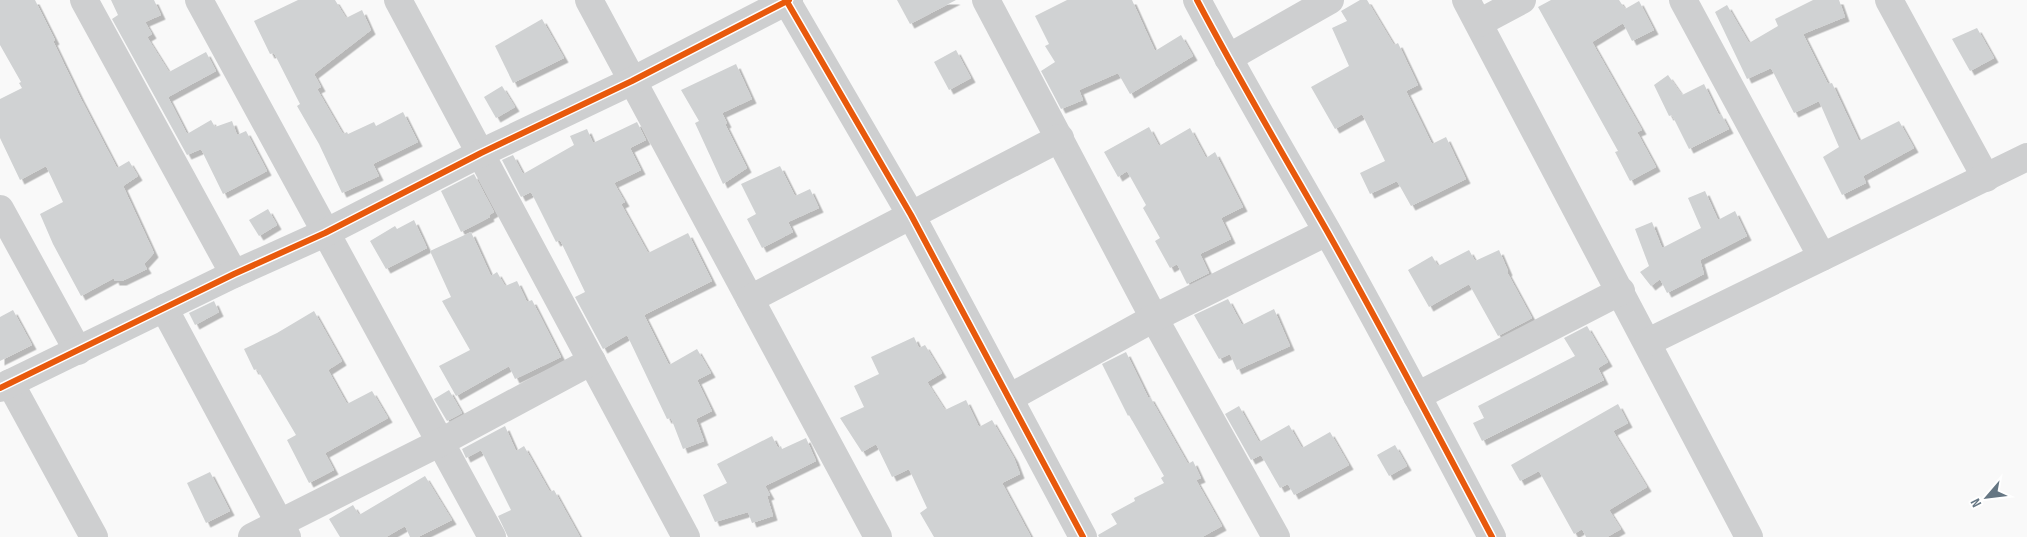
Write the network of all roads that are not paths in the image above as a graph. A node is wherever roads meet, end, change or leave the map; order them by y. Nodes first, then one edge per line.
1 (84, 0) edge
2 (199, 0) edge
3 (398, 0) edge
4 (589, 0) edge
5 (787, 0) edge
6 (986, 0) edge
7 (1197, 0) edge
8 (1330, 0) edge
9 (1522, 0) edge
10 (1683, 0) edge
11 (1889, 0) edge
12 (1472, 11) edge
13 (1228, 58) junction
14 (632, 81) junction
15 (1060, 138) junction
16 (481, 153) junction
17 (2027, 157) edge
18 (1986, 178) junction
19 (0, 209) edge
20 (911, 215) junction
21 (325, 232) junction
22 (1327, 232) junction
23 (1822, 257) junction
24 (234, 274) junction
25 (1620, 291) junction
26 (750, 299) junction
27 (164, 308) junction
28 (1154, 318) junction
29 (1648, 342) junction
30 (78, 351) junction
31 (592, 361) junction
32 (5, 385) edge
33 (1418, 396) junction
34 (1009, 398) junction
35 (441, 442) junction
36 (284, 530) edge
37 (94, 537) edge
38 (252, 537) edge
39 (492, 537) edge
40 (686, 537) edge
41 (878, 537) edge
42 (1083, 537) edge
43 (1276, 537) edge
44 (1492, 537) edge
45 (1749, 537) edge

1 - 24 street
2 - 21 street
3 - 16 street
4 - 14 street
5 - 14 street
5 - 20 street
6 - 15 street
7 - 13 street
8 - 13 street
9 - 12 street
10 - 23 street
11 - 18 street
12 - 25 street
13 - 22 street
14 - 16 street
14 - 26 street
15 - 20 street
15 - 28 street
16 - 21 street
16 - 31 street
17 - 18 street
18 - 23 street
19 - 30 street
20 - 26 street
20 - 34 street
21 - 24 street
21 - 35 street
22 - 28 street
22 - 33 street
23 - 29 street
24 - 27 street
25 - 29 street
25 - 33 street
26 - 41 street
27 - 30 street
27 - 36 street
28 - 34 street
28 - 43 street
29 - 45 street
30 - 32 street
31 - 35 street
31 - 40 street
32 - 37 street
33 - 44 street
34 - 42 street
35 - 36 street
35 - 39 street
36 - 38 street

